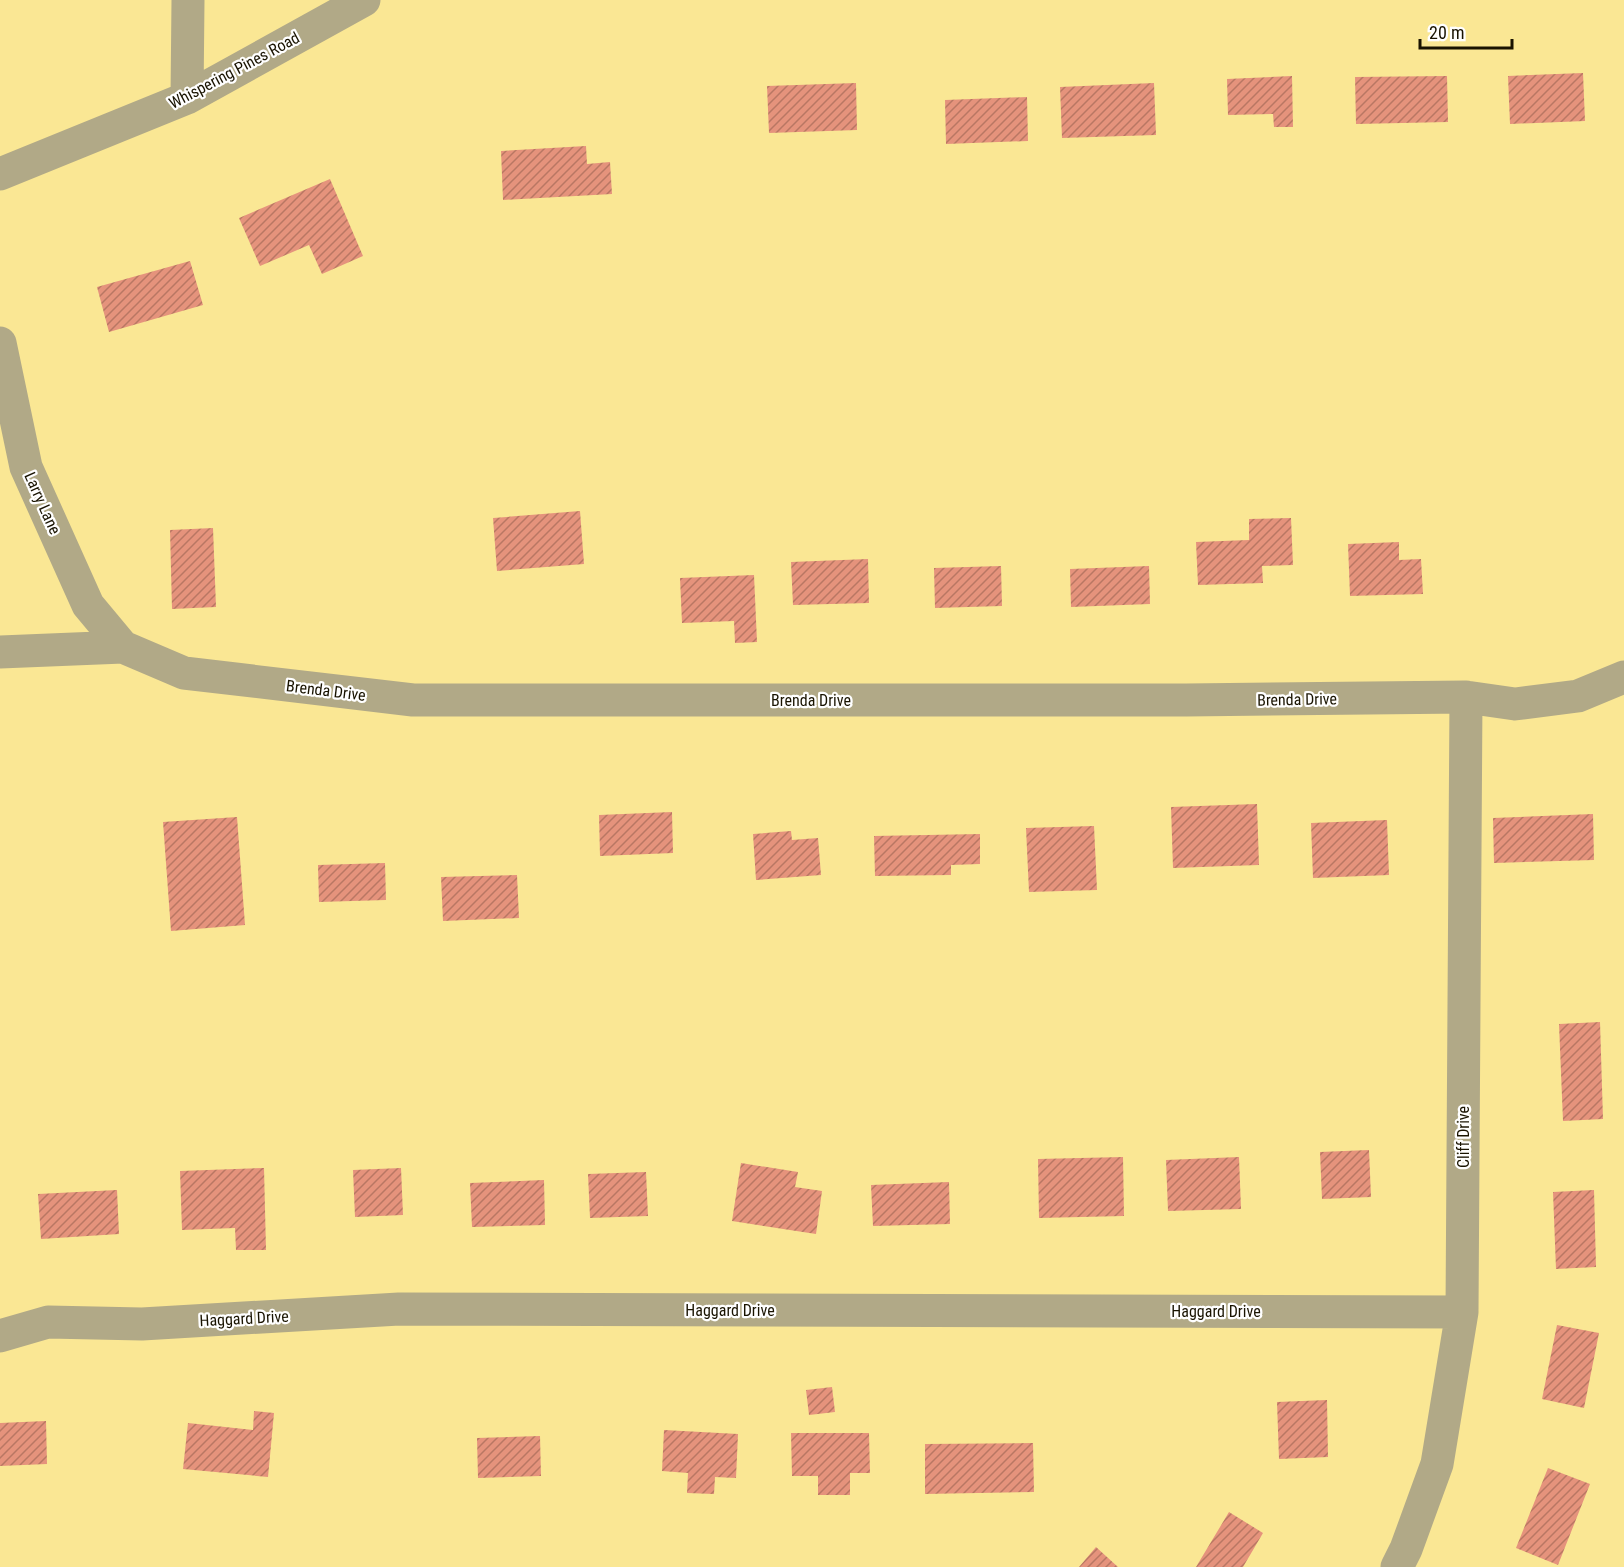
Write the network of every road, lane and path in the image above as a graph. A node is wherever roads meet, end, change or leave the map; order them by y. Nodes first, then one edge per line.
1 (188, 0) edge
2 (364, 0) edge
3 (187, 98) junction
4 (0, 174) edge
5 (0, 343) edge
6 (123, 647) junction
7 (0, 652) edge
8 (1624, 677) edge
9 (1466, 697) junction
10 (1462, 1312) junction
11 (0, 1336) edge
12 (1397, 1567) edge

1 - 3 street
2 - 3 street, Whispering Pines Road
3 - 4 street, Whispering Pines Road
5 - 6 street, Larry Lane
6 - 7 street, Brenda Drive
6 - 9 street, Brenda Drive
8 - 9 street, Brenda Drive
9 - 10 street, Cliff Drive
10 - 11 street, Haggard Drive
10 - 12 street, Cliff Drive

